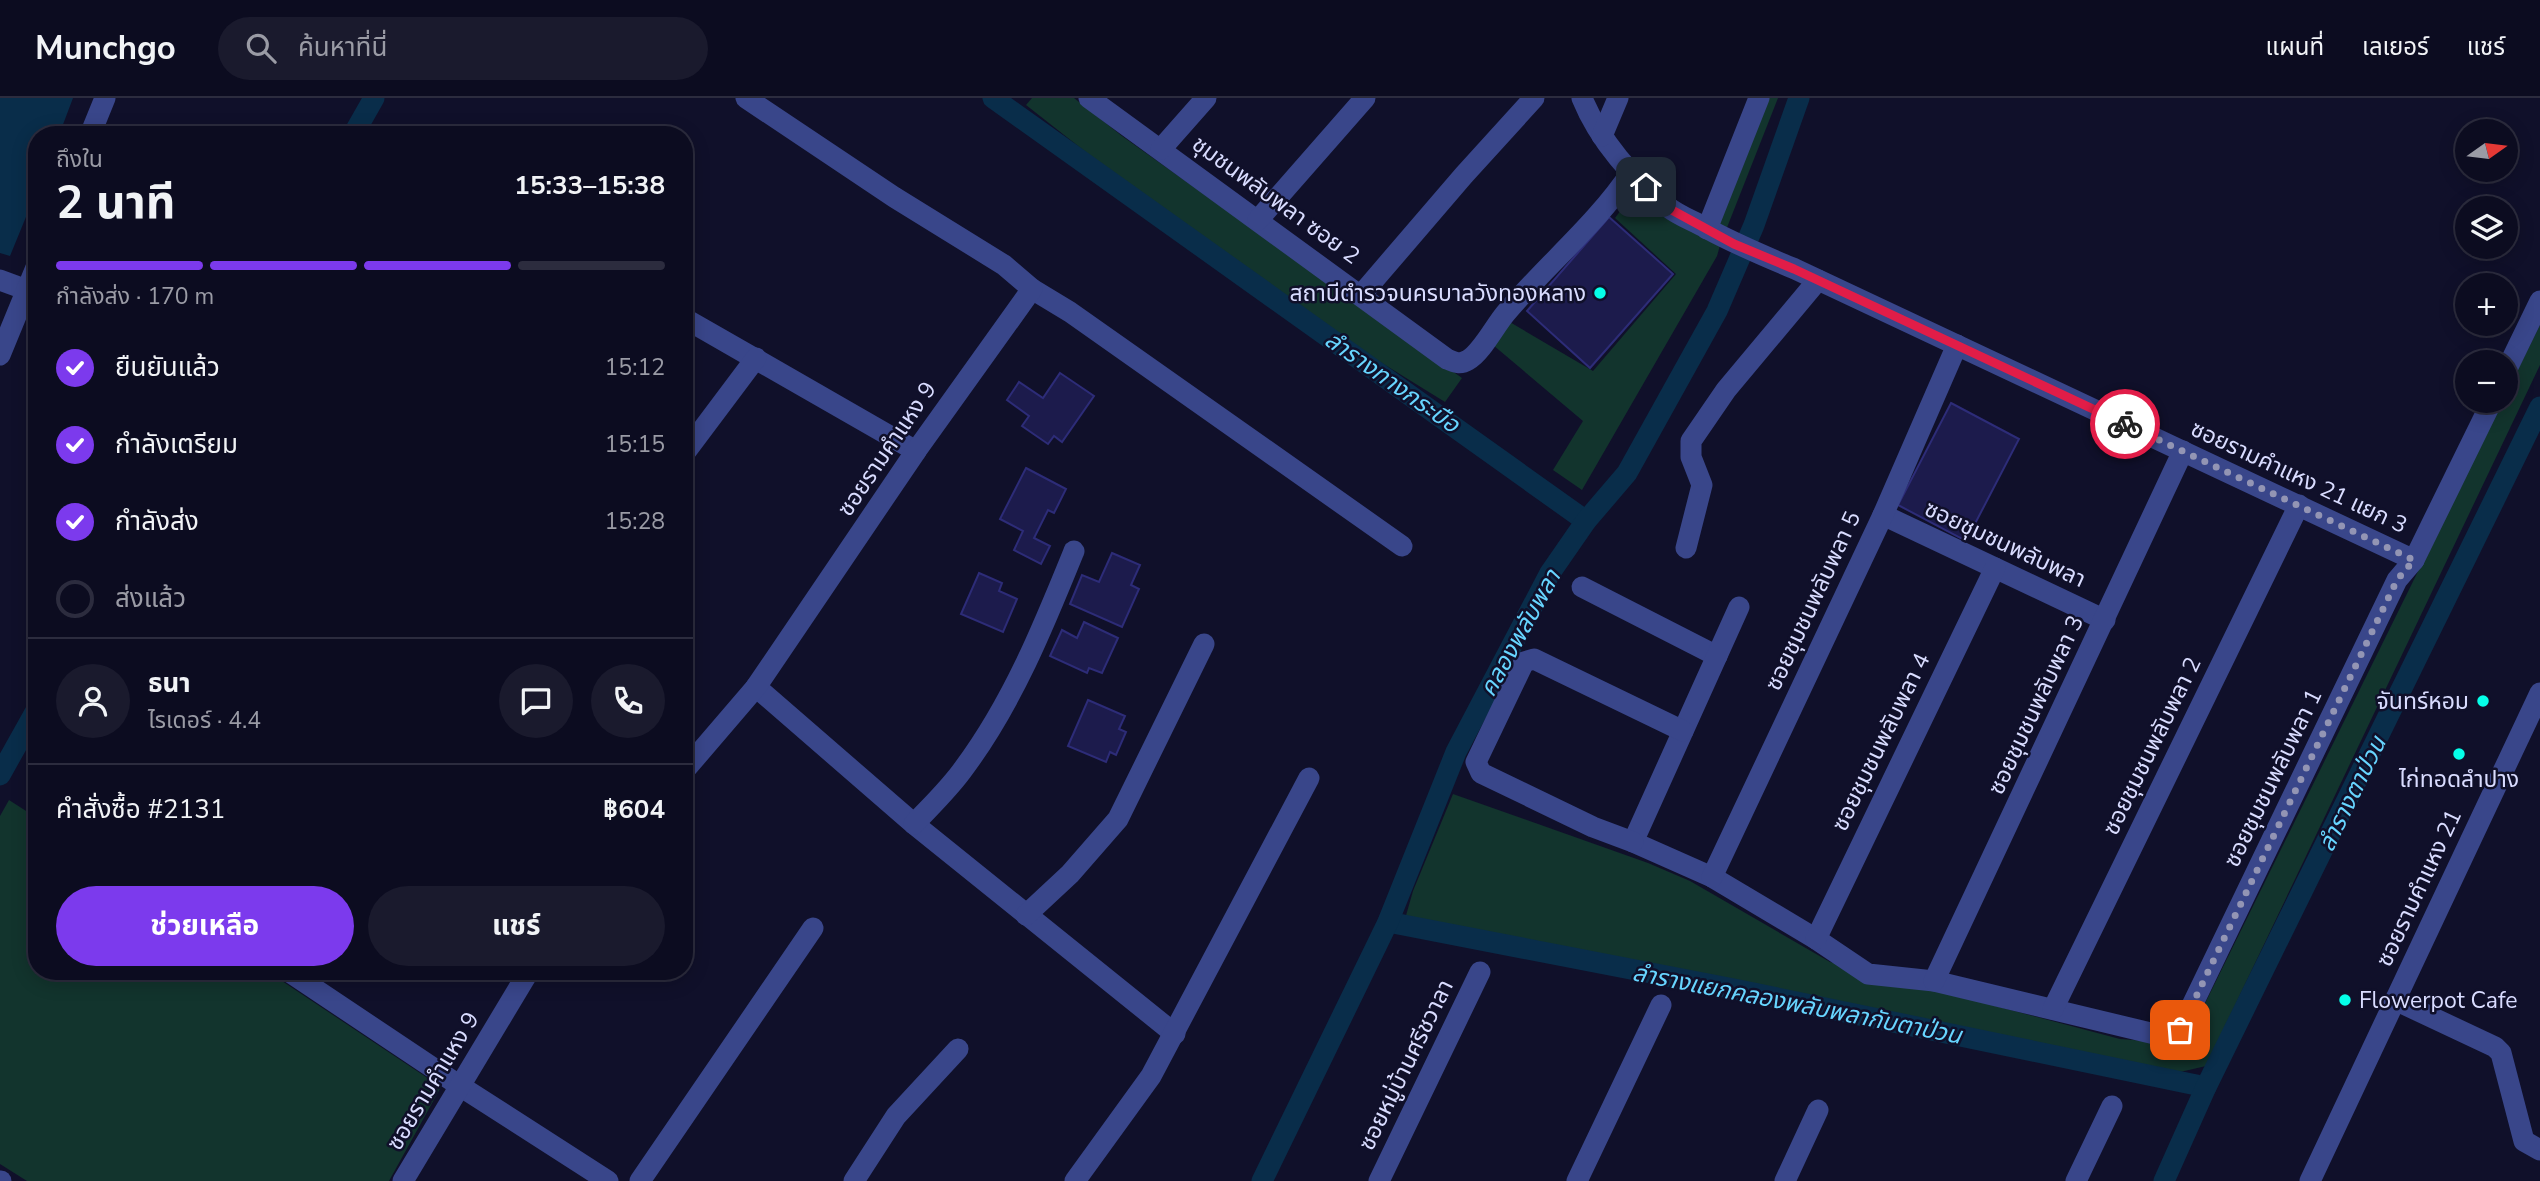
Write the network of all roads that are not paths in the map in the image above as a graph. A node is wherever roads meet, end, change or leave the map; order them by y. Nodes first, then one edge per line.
1 (105, 98) edge
2 (746, 98) edge
3 (1089, 98) edge
4 (1206, 98) edge
5 (1365, 98) edge
6 (1534, 98) edge
7 (1582, 98) edge
8 (1618, 98) edge
9 (1759, 98) edge
10 (94, 126) edge
11 (1602, 136) junction
12 (1161, 149) junction
13 (1632, 171) junction
14 (1258, 220) junction
15 (1707, 229) junction
16 (0, 280) edge
17 (1818, 280) junction
18 (28, 285) edge
19 (1032, 289) junction
20 (26, 290) junction
21 (1362, 295) junction
22 (2540, 301) edge
23 (693, 323) edge
24 (1957, 345) junction
25 (2516, 350) edge
26 (0, 355) edge
27 (756, 358) junction
28 (2486, 413) edge
29 (693, 442) edge
30 (916, 451) junction
31 (2183, 451) junction
32 (2299, 505) junction
33 (1883, 515) junction
34 (1402, 546) dead end
35 (1686, 548) dead end
36 (1074, 551) dead end
37 (2414, 560) junction
38 (1994, 568) junction
39 (1582, 587) dead end
40 (1739, 607) dead end
41 (2105, 620) junction
42 (1204, 644) dead end
43 (1717, 656) junction
44 (757, 687) junction
45 (2540, 693) edge
46 (2535, 717) edge
47 (1683, 731) junction
48 (693, 761) edge
49 (1309, 778) dead end
50 (914, 824) junction
51 (1633, 842) junction
52 (1712, 877) junction
53 (1026, 915) junction
54 (813, 928) dead end
55 (1816, 939) junction
56 (1480, 972) dead end
57 (301, 980) edge
58 (524, 980) edge
59 (1934, 981) junction
60 (2395, 1000) junction
61 (1661, 1005) dead end
62 (2053, 1009) junction
63 (1175, 1034) junction
64 (958, 1049) dead end
65 (460, 1086) junction
66 (2112, 1106) dead end
67 (1818, 1110) dead end
68 (2540, 1150) edge
69 (403, 1181) edge
70 (608, 1181) edge
71 (640, 1181) edge
72 (854, 1181) edge
73 (1075, 1181) edge
74 (1379, 1181) edge
75 (1577, 1181) edge
76 (1785, 1181) edge
77 (2076, 1181) edge
78 (2310, 1181) edge

1 - 10 street
2 - 19 street
3 - 12 street, ชุมชนพลับพลา ซอย 2
4 - 12 street
5 - 14 street
6 - 21 street
7 - 11 street
8 - 11 street
9 - 15 street
11 - 13 street
12 - 14 street, ชุมชนพลับพลา ซอย 2
13 - 15 street
13 - 21 street, ชุมชนพลับพลา ซอย 2
14 - 21 street, ชุมชนพลับพลา ซอย 2
15 - 17 street, ซอยรามคำแหง 21 แยก 3
16 - 20 street
17 - 24 street, ซอยรามคำแหง 21 แยก 3
17 - 35 street
18 - 20 street
19 - 30 street, ซอยรามคำแหง 9
19 - 34 street
20 - 26 street
22 - 25 street
23 - 27 street
24 - 31 street, ซอยรามคำแหง 21 แยก 3
24 - 33 street, ซอยชุมชนพลับพลา 5
27 - 29 street
27 - 30 street
28 - 37 street, ซอยรามคำแหง 21 แยก 3
30 - 44 street, ซอยรามคำแหง 9
31 - 32 street, ซอยรามคำแหง 21 แยก 3
31 - 41 street, ซอยชุมชนพลับพลา 3
32 - 37 street, ซอยรามคำแหง 21 แยก 3
32 - 62 street, ซอยชุมชนพลับพลา 2
33 - 38 street, ซอยชุมชนพลับพลา
33 - 52 street, ซอยชุมชนพลับพลา 5
36 - 50 street
37 - 62 street, ซอยชุมชนพลับพลา 1
38 - 41 street, ซอยชุมชนพลับพลา
38 - 55 street, ซอยชุมชนพลับพลา 4
39 - 43 street
40 - 43 street
41 - 59 street, ซอยชุมชนพลับพลา 3
42 - 53 street
43 - 47 street
44 - 48 street, ซอยรามคำแหง 9
44 - 50 street
45 - 46 street, ซอยรามคำแหง 21
46 - 60 street, ซอยรามคำแหง 21
47 - 51 street
47 - 51 street
49 - 63 street
50 - 53 street
51 - 52 street
52 - 55 street
53 - 63 street
54 - 71 street
55 - 59 street
56 - 74 street, ซอยหมู่บ้านศรีชวาลา
57 - 65 street
58 - 65 street, ซอยรามคำแหง 9
59 - 62 street
60 - 68 street
60 - 78 street, ซอยรามคำแหง 21
61 - 75 street
63 - 73 street
64 - 72 street
65 - 69 street, ซอยรามคำแหง 9
65 - 70 street
66 - 77 street
67 - 76 street

